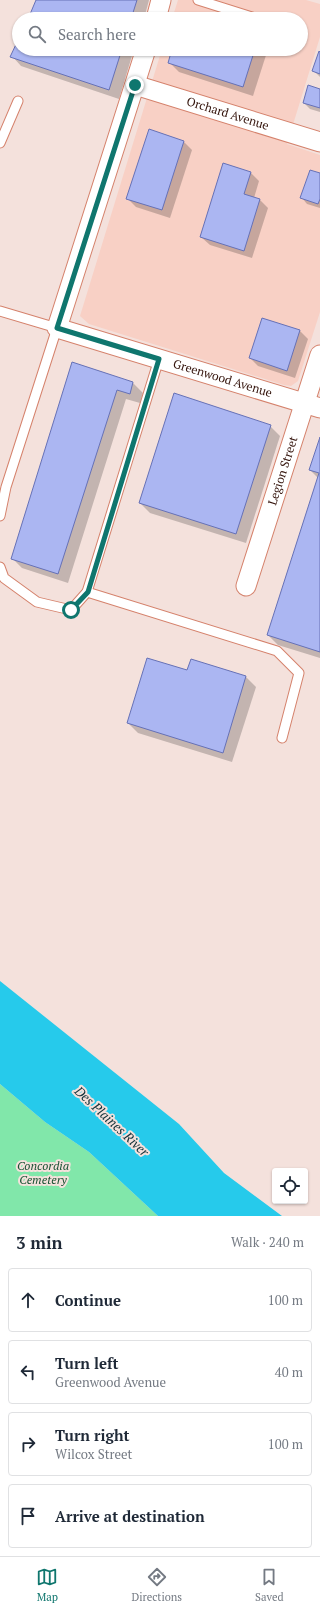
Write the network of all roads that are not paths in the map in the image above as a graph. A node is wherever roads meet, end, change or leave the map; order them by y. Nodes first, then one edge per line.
1 (161, 0) edge
2 (198, 0) edge
3 (158, 12) edge
4 (236, 12) edge
5 (144, 56) edge
6 (135, 85) junction
7 (18, 101) dead end
8 (0, 142) edge
9 (320, 142) edge
10 (0, 311) edge
11 (57, 328) junction
12 (320, 355) edge
13 (159, 359) junction
14 (312, 406) edge
15 (0, 516) edge
16 (0, 567) edge
17 (246, 586) dead end
18 (88, 592) junction
19 (282, 738) dead end

1 - 3 street
2 - 4 lane
5 - 6 street
6 - 9 street, Orchard Avenue
6 - 11 street
7 - 8 lane
10 - 11 lane
11 - 13 street, Greenwood Avenue
11 - 15 lane
12 - 14 street, Legion Street
13 - 14 street, Greenwood Avenue
13 - 18 lane
14 - 17 street, Legion Street
16 - 18 lane
18 - 19 lane

